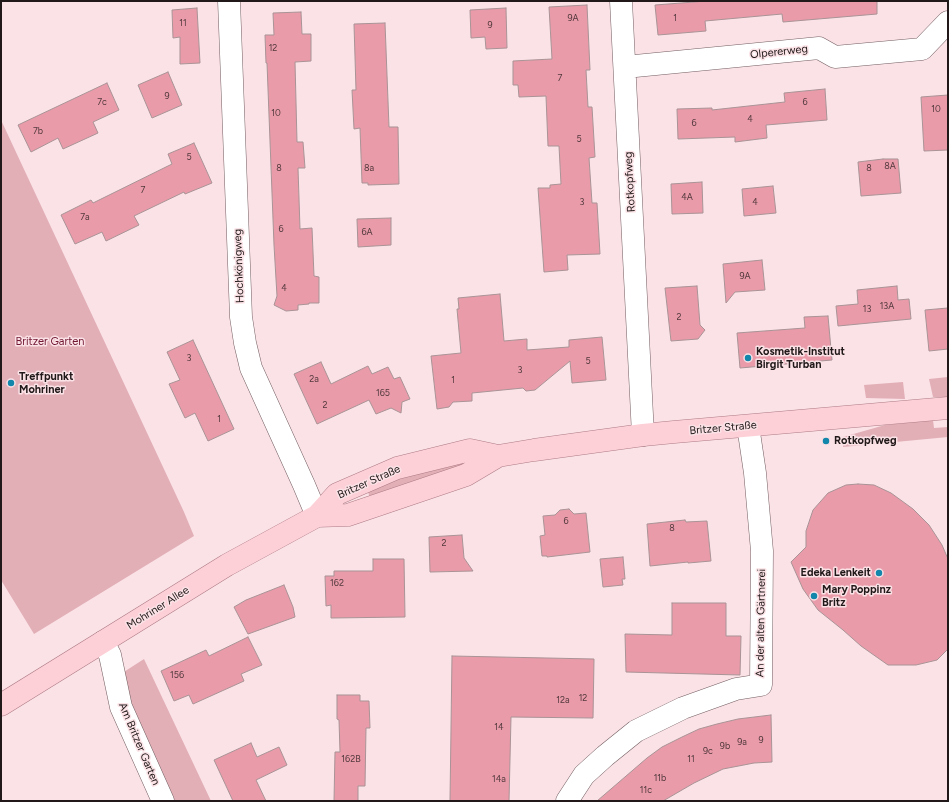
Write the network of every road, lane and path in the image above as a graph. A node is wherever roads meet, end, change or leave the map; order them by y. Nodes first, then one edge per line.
1 (229, 1) edge
2 (622, 1) edge
3 (946, 24) edge
4 (624, 67) junction
5 (948, 408) edge
6 (748, 426) junction
7 (643, 435) junction
8 (317, 516) junction
9 (103, 642) junction
10 (1, 705) edge
11 (164, 801) edge
12 (567, 801) edge

1 - 8 street, Hochkönigweg
2 - 4 street, Rotkopfweg
3 - 4 street, Olpererweg
4 - 7 street, Rotkopfweg
5 - 6 main road, Britzer Straße
6 - 7 main road, Britzer Straße
6 - 12 street, An der alten Gärtnerei
7 - 8 main road, Britzer Straße
8 - 9 main road, Mohriner Allee
9 - 10 main road, Mohriner Allee
9 - 11 street, Am Britzer Garten

